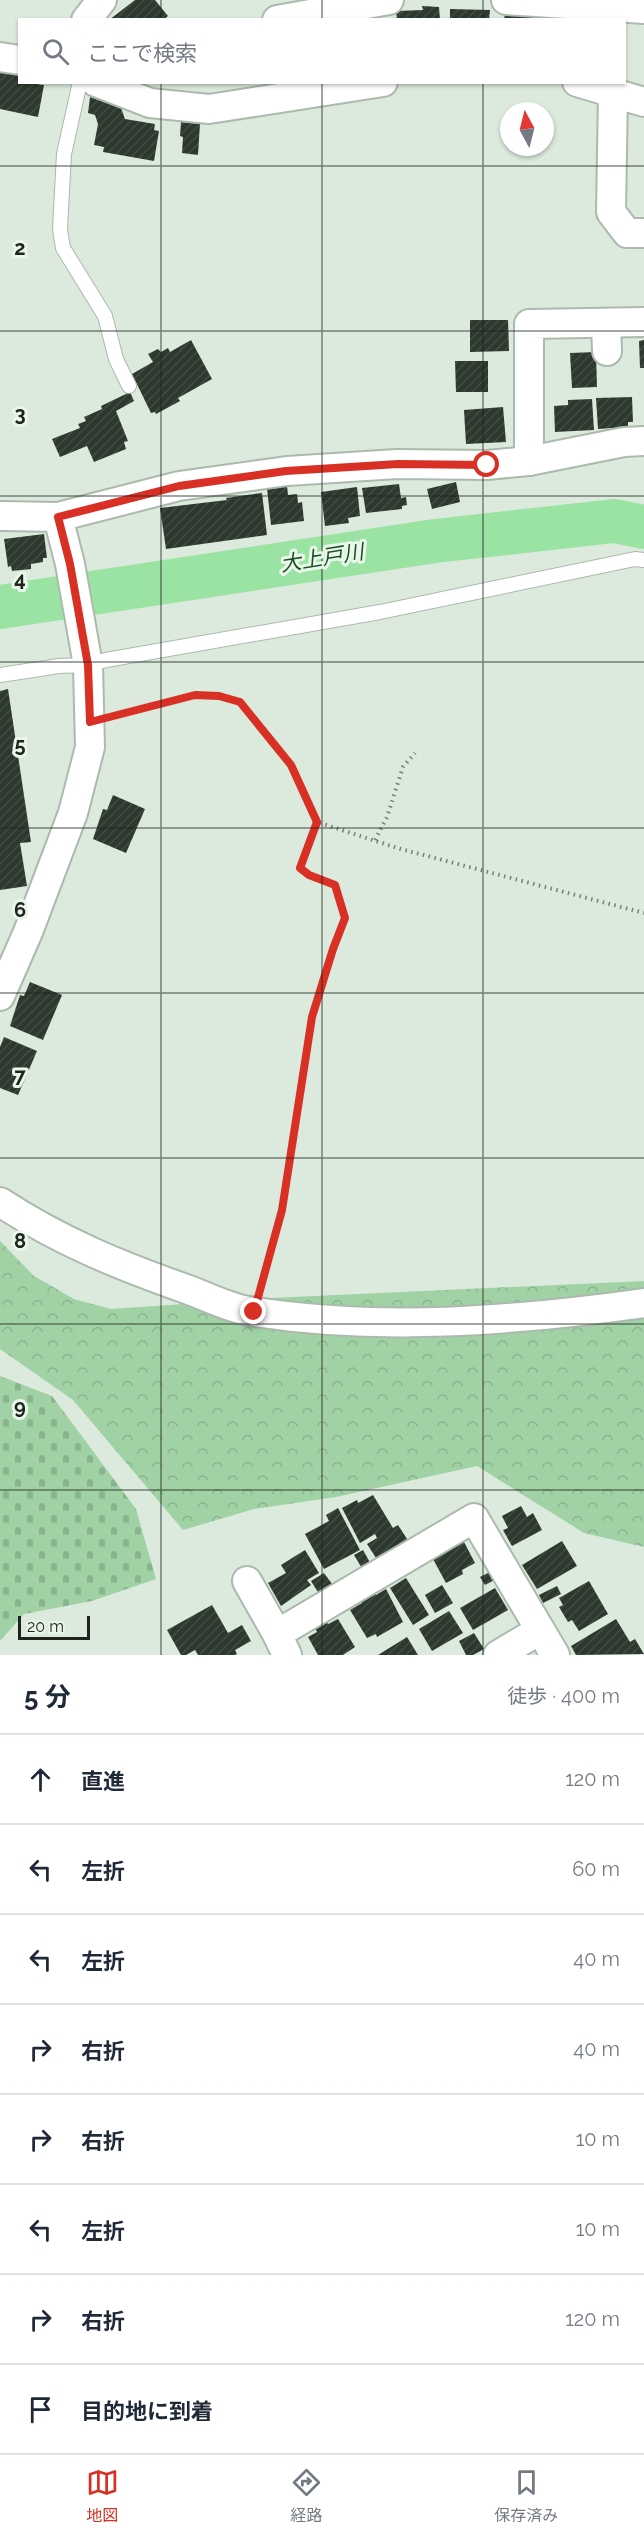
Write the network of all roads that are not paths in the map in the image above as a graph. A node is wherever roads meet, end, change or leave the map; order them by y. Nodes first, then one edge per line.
1 (102, 0) edge
2 (389, 0) edge
3 (506, 0) edge
4 (644, 9) edge
5 (88, 18) edge
6 (288, 18) edge
7 (0, 57) edge
8 (18, 60) edge
9 (80, 84) edge
10 (370, 84) edge
11 (584, 84) edge
12 (118, 85) edge
13 (613, 93) junction
14 (644, 102) edge
15 (644, 233) edge
16 (630, 318) edge
17 (607, 351) dead end
18 (129, 386) dead end
19 (644, 441) edge
20 (529, 461) junction
21 (0, 516) edge
22 (58, 517) junction
23 (644, 560) edge
24 (88, 665) junction
25 (0, 675) edge
26 (0, 996) edge
27 (0, 1202) edge
28 (644, 1303) edge
29 (247, 1581) dead end
30 (540, 1630) junction
31 (277, 1647) edge
32 (498, 1655) edge
33 (555, 1655) edge

1 - 5 street
2 - 6 street
3 - 4 street
7 - 8 street
9 - 18 lane
10 - 12 street
11 - 13 street
13 - 14 street
13 - 15 street
16 - 17 street
16 - 20 street
19 - 20 street
20 - 22 street
21 - 22 street
22 - 24 street
23 - 24 lane
24 - 25 lane
24 - 26 street
27 - 28 street
29 - 31 street
30 - 31 street
30 - 32 street
30 - 33 street

